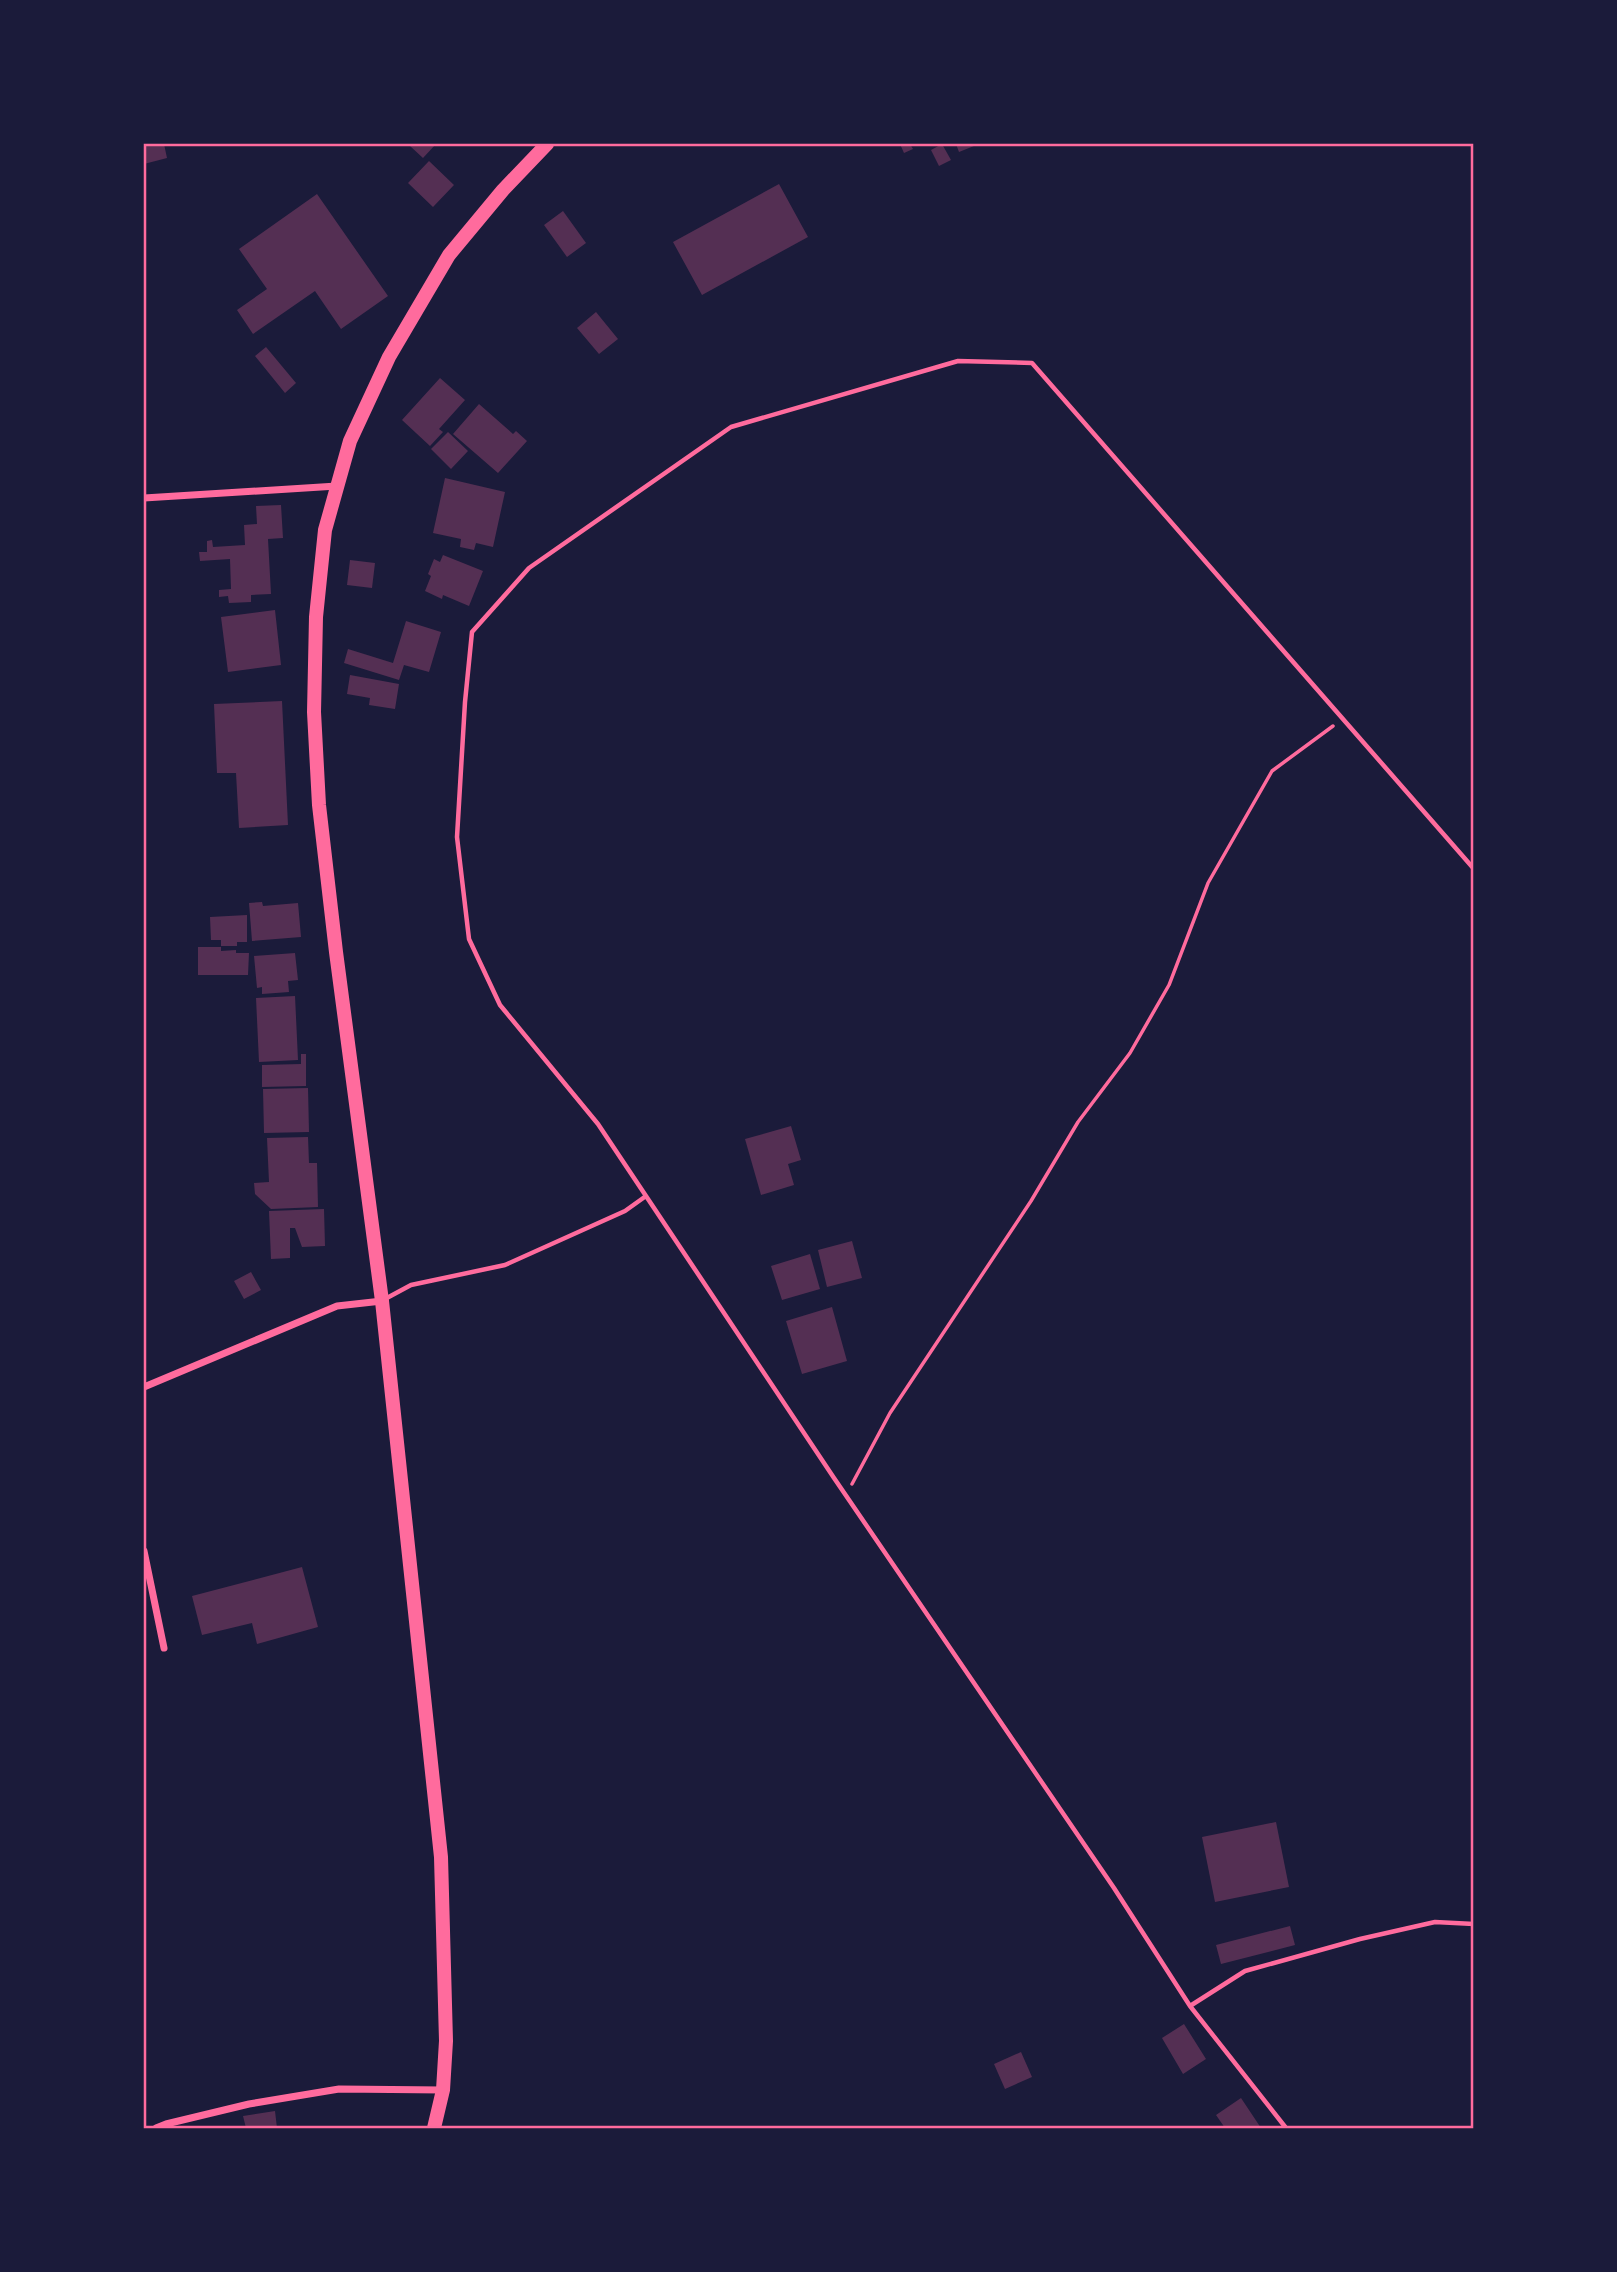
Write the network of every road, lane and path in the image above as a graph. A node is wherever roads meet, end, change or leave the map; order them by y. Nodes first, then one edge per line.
1 (547, 144) edge
2 (337, 486) junction
3 (144, 498) edge
4 (1343, 719) junction
5 (1474, 869) edge
6 (646, 1196) junction
7 (382, 1301) junction
8 (144, 1388) edge
9 (852, 1485) dead end
10 (144, 1552) edge
11 (163, 1648) dead end
12 (1474, 1924) edge
13 (1191, 2006) junction
14 (443, 2090) junction
15 (156, 2129) edge
16 (434, 2129) edge
17 (1286, 2129) edge

1 - 2 main road
2 - 3 street
2 - 7 main road
4 - 5 lane
4 - 6 lane
4 - 9 path
6 - 7 lane
6 - 13 lane
7 - 8 street
7 - 14 main road
10 - 11 street
12 - 13 lane
13 - 17 lane
14 - 15 street
14 - 16 main road

